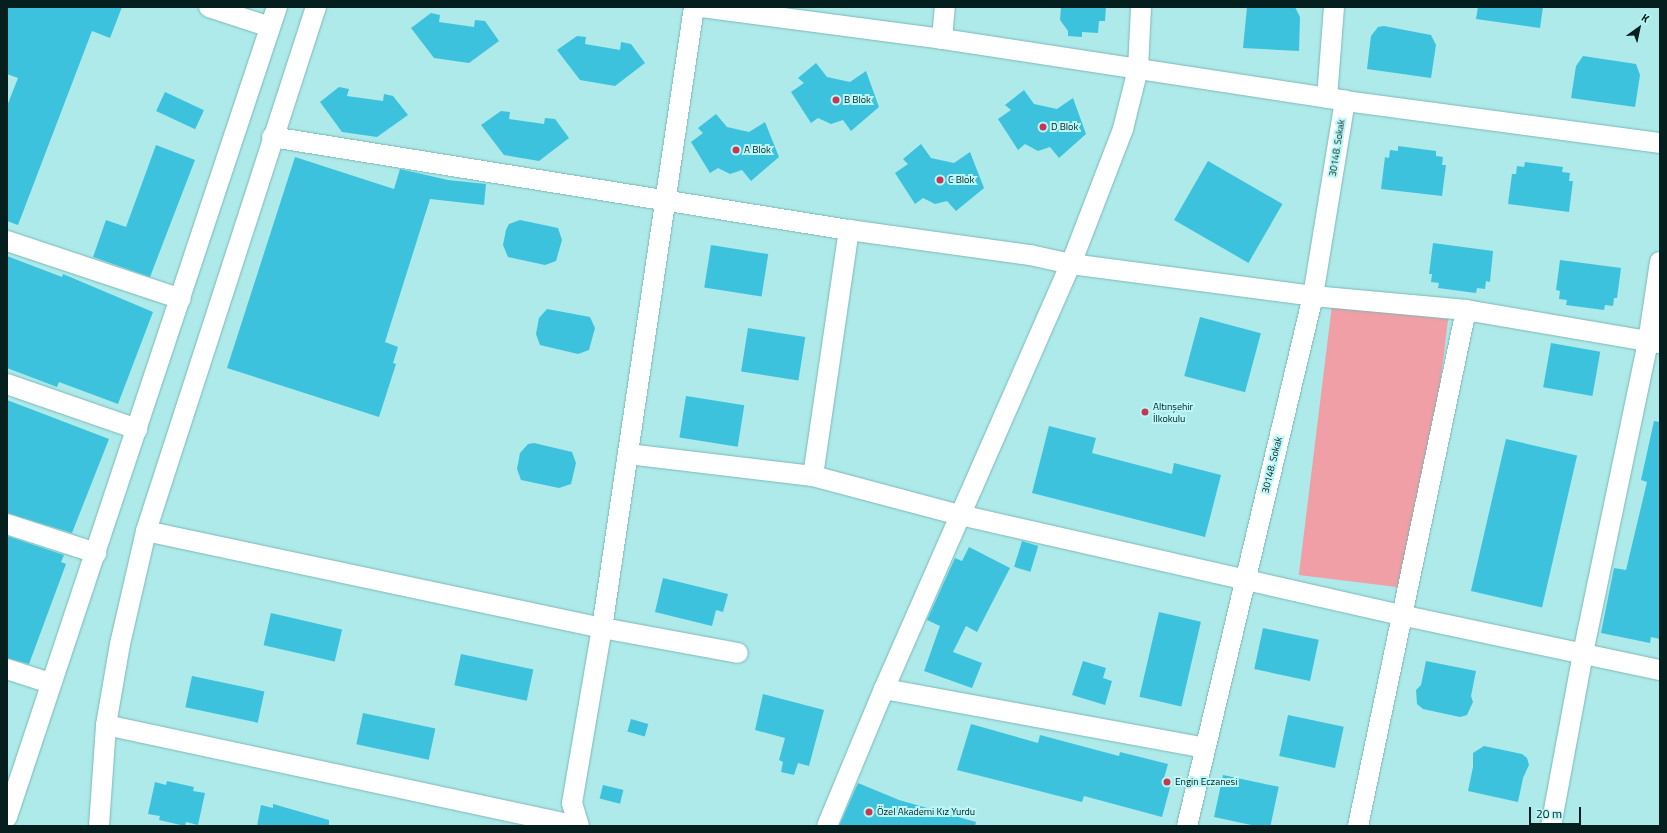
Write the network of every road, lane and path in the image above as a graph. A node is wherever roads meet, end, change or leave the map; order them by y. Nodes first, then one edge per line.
1 (209, 7) edge
2 (277, 7) edge
3 (316, 7) edge
4 (694, 7) edge
5 (700, 7) edge
6 (945, 7) edge
7 (1141, 7) edge
8 (1334, 7) edge
9 (270, 26) junction
10 (942, 39) junction
11 (1138, 69) junction
12 (1336, 99) junction
13 (272, 137) junction
14 (1660, 143) edge
15 (664, 199) junction
16 (849, 230) junction
17 (7, 241) edge
18 (1660, 262) edge
19 (1070, 264) junction
20 (1313, 296) junction
21 (181, 299) junction
22 (1466, 310) junction
23 (1654, 342) edge
24 (7, 384) edge
25 (137, 429) junction
26 (628, 454) junction
27 (813, 476) junction
28 (960, 515) junction
29 (7, 524) edge
30 (146, 531) junction
31 (96, 553) junction
32 (1244, 580) junction
33 (1401, 615) junction
34 (602, 628) junction
35 (738, 653) dead end
36 (1583, 653) junction
37 (7, 669) edge
38 (1660, 670) edge
39 (50, 683) junction
40 (884, 689) junction
41 (106, 725) junction
42 (1205, 748) junction
43 (8, 813) edge
44 (99, 826) edge
45 (578, 826) edge
46 (827, 826) edge
47 (1187, 826) edge
48 (1358, 826) edge
49 (1551, 826) edge

1 - 9 street
2 - 9 street
3 - 13 street
4 - 15 street
5 - 10 street
6 - 10 street
7 - 11 street
8 - 12 street, 30148. Sokak
9 - 21 street
10 - 11 street
11 - 12 street
11 - 19 street
12 - 14 street
12 - 20 street, 30148. Sokak
13 - 15 street
13 - 30 street
15 - 16 street
15 - 26 street
16 - 19 street
16 - 27 street
17 - 21 street
18 - 23 street
19 - 20 street
19 - 28 street
20 - 22 street
20 - 32 street, 30148. Sokak
21 - 25 street
22 - 23 street
22 - 33 street
23 - 36 street
24 - 25 street
25 - 31 street
26 - 27 street
26 - 34 street
27 - 28 street
28 - 32 street
28 - 40 street
29 - 31 street
30 - 34 street
30 - 41 street
31 - 39 street
32 - 33 street
32 - 42 street, 30148. Sokak
33 - 36 street
33 - 48 street
34 - 35 street
34 - 45 street
36 - 38 street
36 - 49 street
37 - 39 street
39 - 43 street
40 - 42 street
40 - 46 street
41 - 44 street
41 - 45 street
42 - 47 street, 30148. Sokak

